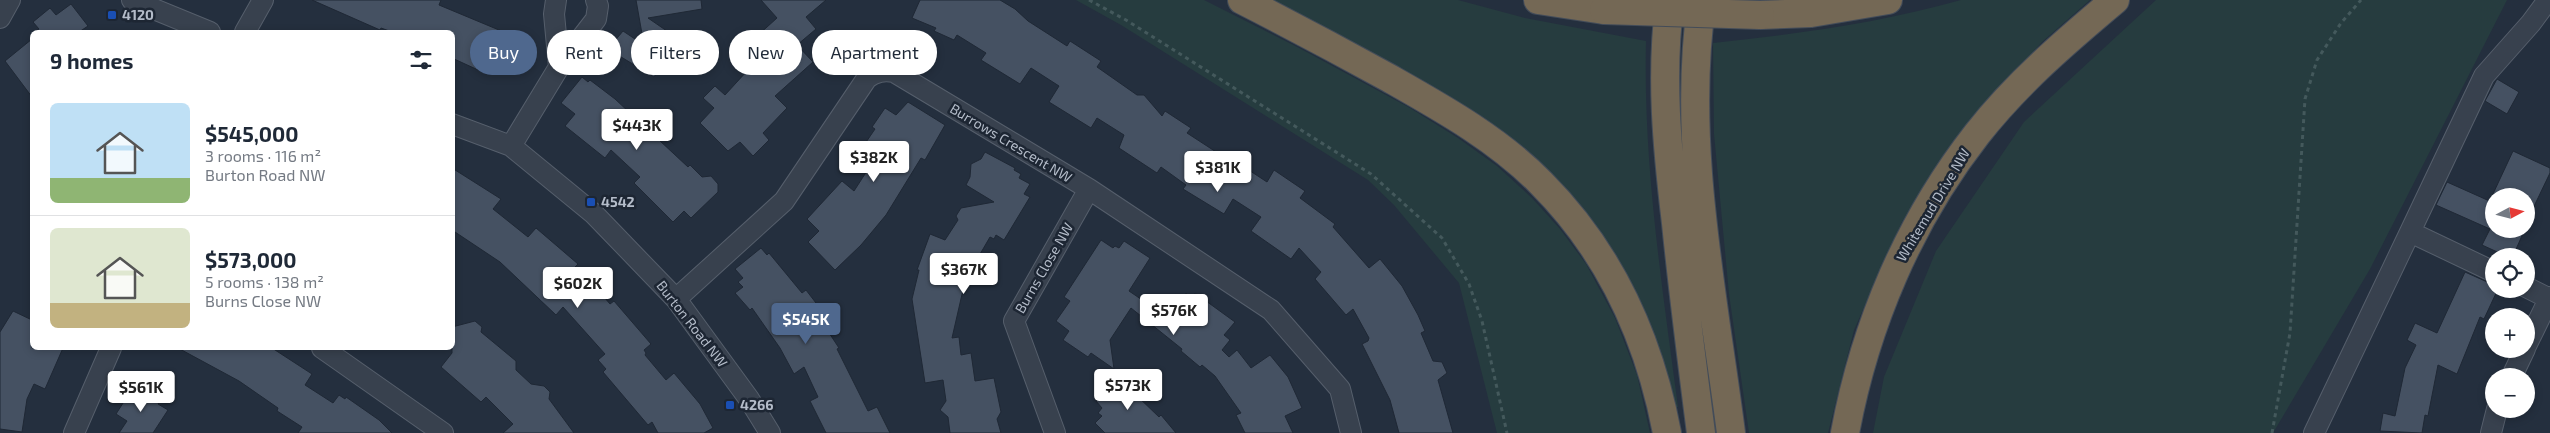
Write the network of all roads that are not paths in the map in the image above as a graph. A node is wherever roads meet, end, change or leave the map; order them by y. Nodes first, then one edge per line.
1 (10, 0) edge
2 (132, 0) edge
3 (263, 0) edge
4 (556, 0) edge
5 (596, 0) edge
6 (1242, 0) edge
7 (1538, 0) edge
8 (1670, 0) edge
9 (1702, 0) edge
10 (1888, 0) edge
11 (2115, 0) edge
12 (2548, 0) edge
13 (0, 18) edge
14 (205, 30) edge
15 (246, 30) edge
16 (556, 30) edge
17 (588, 30) edge
18 (554, 75) edge
19 (455, 125) edge
20 (511, 146) junction
21 (1089, 189) junction
22 (2410, 232) junction
23 (2485, 268) edge
24 (2535, 291) edge
25 (2550, 298) edge
26 (676, 299) junction
27 (2535, 329) edge
28 (111, 350) edge
29 (325, 350) edge
30 (2494, 418) edge
31 (74, 433) edge
32 (443, 433) edge
33 (770, 433) edge
34 (1054, 433) edge
35 (1351, 433) edge
36 (1667, 433) edge
37 (1701, 433) edge
38 (1731, 433) edge
39 (1845, 433) edge
40 (2314, 433) edge
41 (2491, 433) edge

1 - 13 street
2 - 14 street
3 - 15 street
4 - 16 street
5 - 17 street
6 - 36 highway
7 - 10 highway, bridge
8 - 37 highway
9 - 38 highway
11 - 39 highway, Whitemud Drive NW
12 - 22 street
18 - 20 street
19 - 20 street, Burton Road NW
20 - 26 street, Burton Road NW
21 - 26 street, Burrows Crescent NW
21 - 34 street, Burns Close NW
21 - 35 street, Burrows Crescent NW
22 - 23 street
22 - 40 street
24 - 25 street
25 - 27 street
26 - 33 street, Burton Road NW
28 - 31 street
29 - 32 street
30 - 41 street

